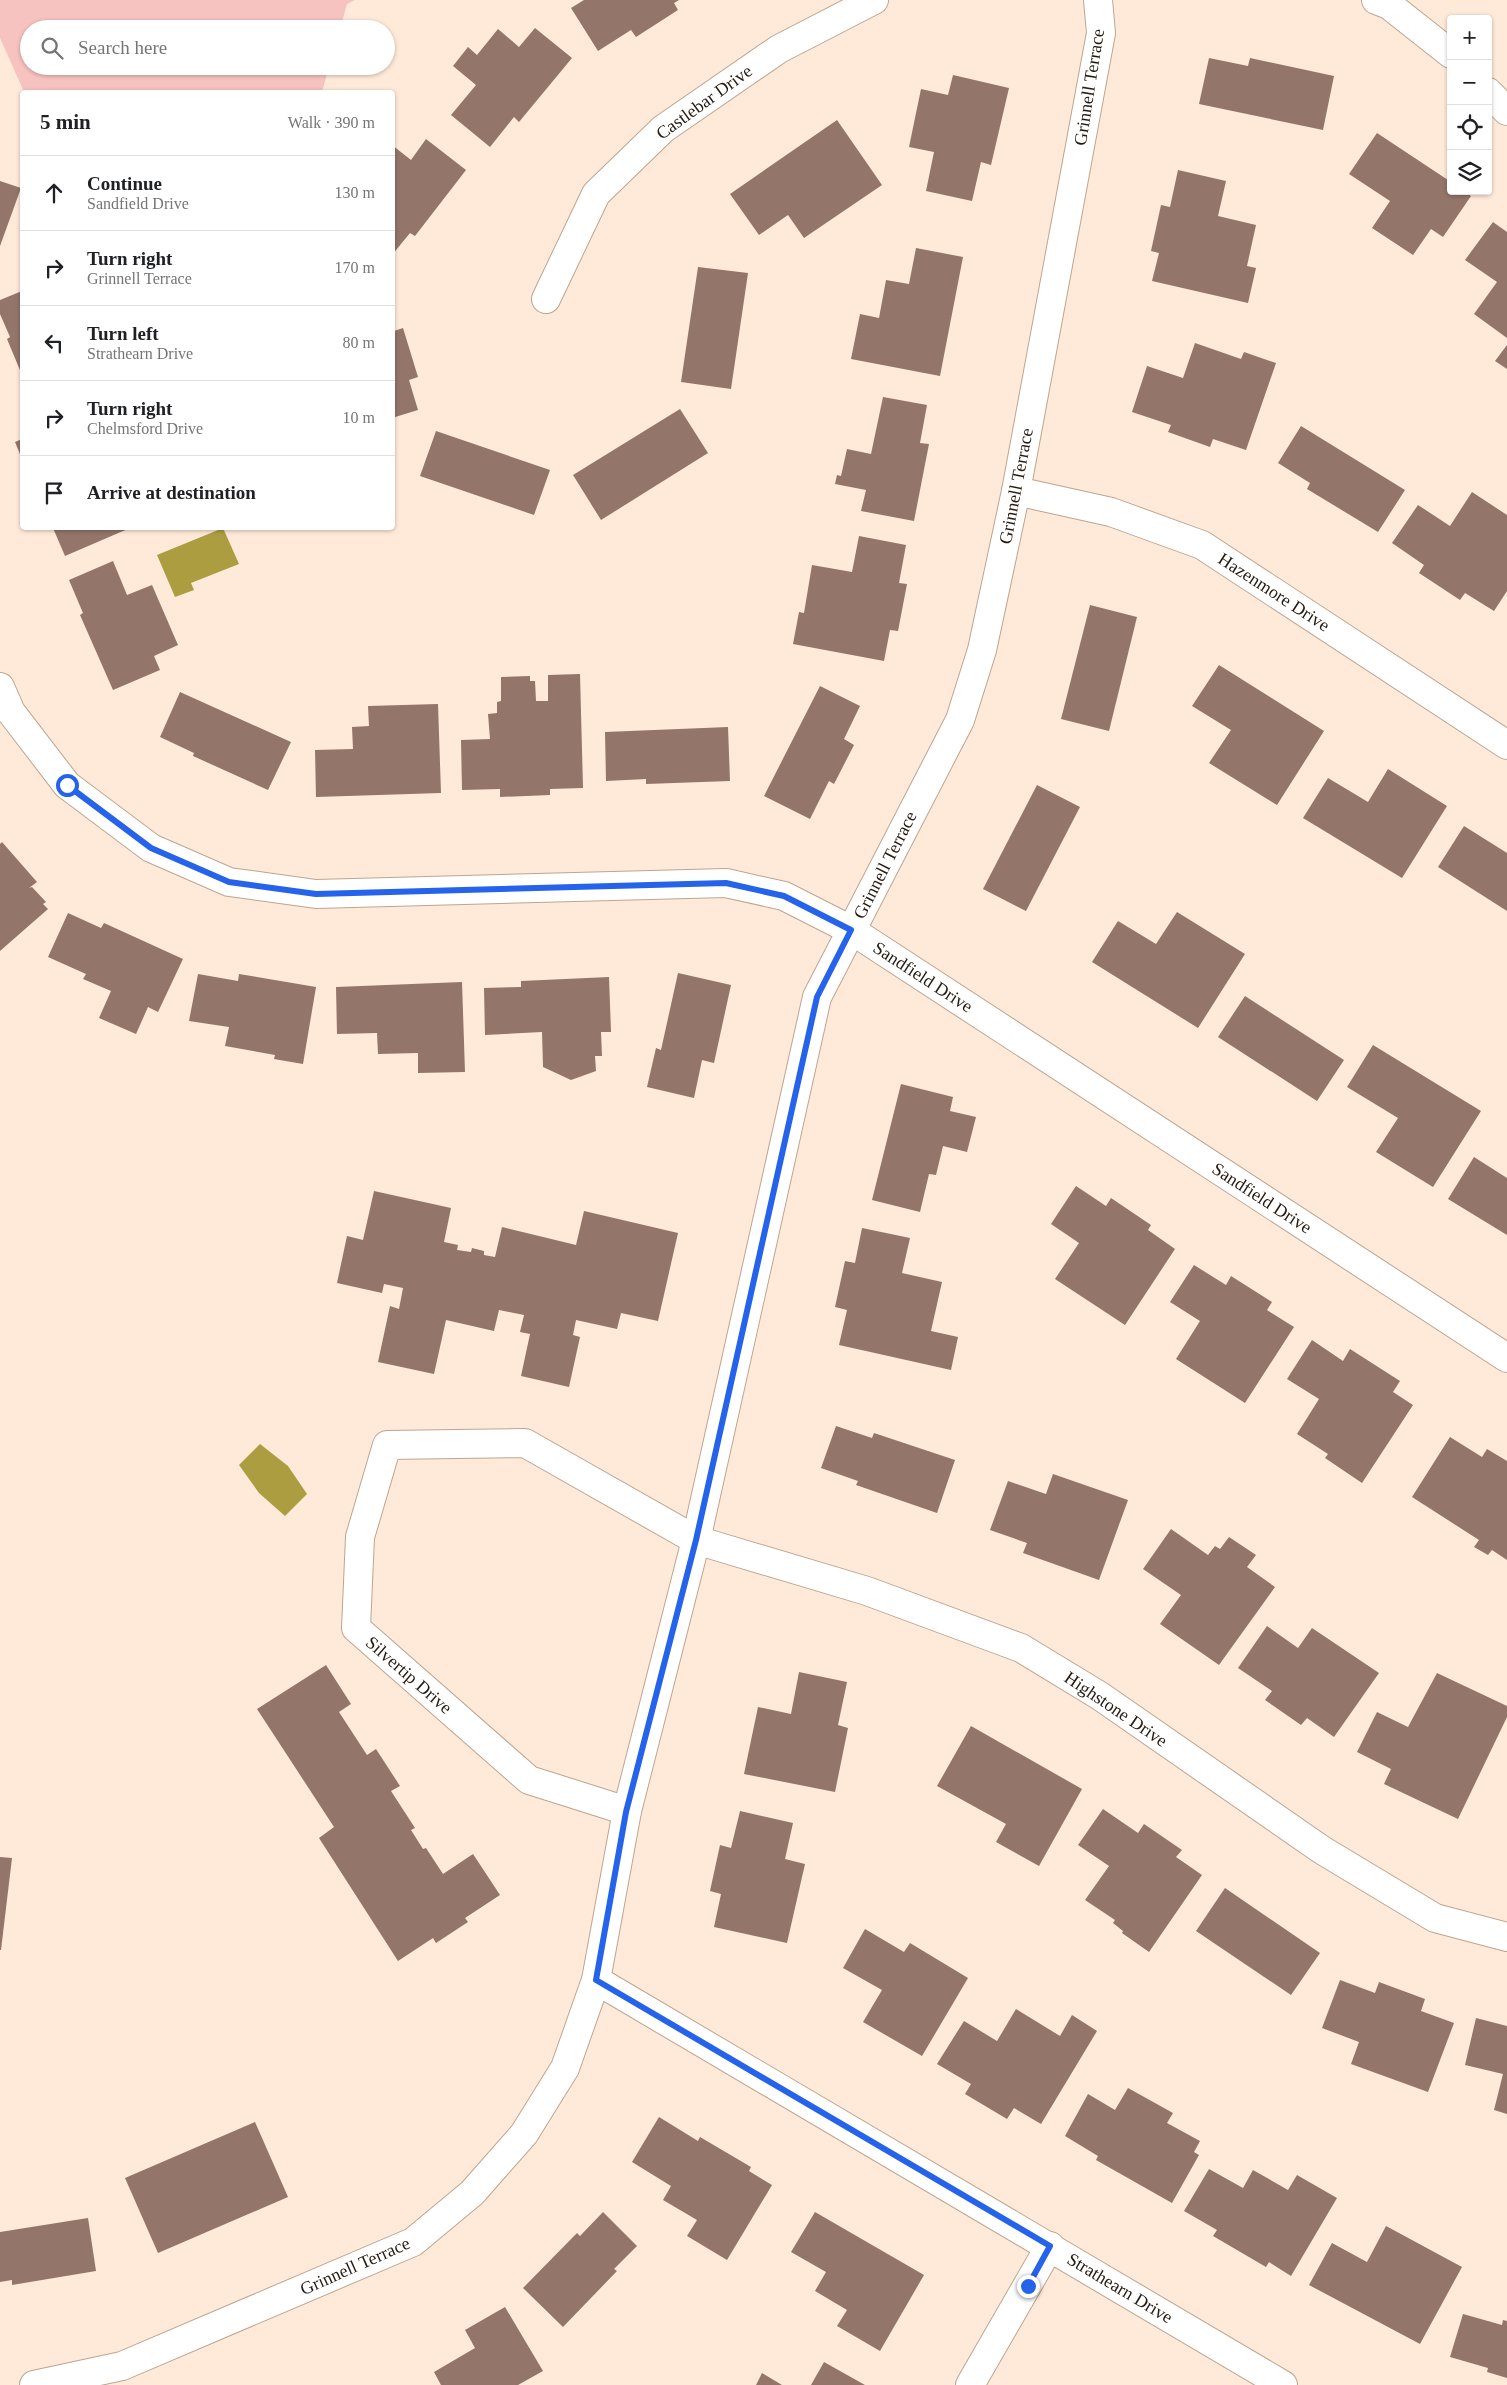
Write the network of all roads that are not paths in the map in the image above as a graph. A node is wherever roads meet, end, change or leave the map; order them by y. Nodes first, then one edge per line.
1 (874, 0) edge
2 (1098, 0) edge
3 (1376, 0) edge
4 (1447, 51) edge
5 (1492, 96) edge
6 (1507, 111) edge
7 (546, 299) dead end
8 (1016, 491) junction
9 (0, 688) edge
10 (1507, 745) edge
11 (851, 930) junction
12 (1507, 1358) edge
13 (696, 1540) junction
14 (626, 1812) junction
15 (1507, 1937) edge
16 (596, 1980) junction
17 (1050, 2246) junction
18 (125, 2375) edge
19 (34, 2385) edge
20 (970, 2385) edge
21 (1283, 2385) edge

1 - 7 street, Castlebar Drive
2 - 8 street, Grinnell Terrace
3 - 4 street
5 - 6 street
8 - 10 street, Hazenmore Drive
8 - 11 street, Grinnell Terrace
9 - 11 street, Sandfield Drive
11 - 12 street, Sandfield Drive
11 - 13 street, Grinnell Terrace
13 - 14 street, Grinnell Terrace
13 - 14 street, Silvertip Drive
13 - 15 street, Highstone Drive
14 - 16 street, Grinnell Terrace
16 - 17 street, Strathearn Drive
16 - 18 street, Grinnell Terrace
17 - 20 street
17 - 21 street, Strathearn Drive
18 - 19 street, Grinnell Terrace

